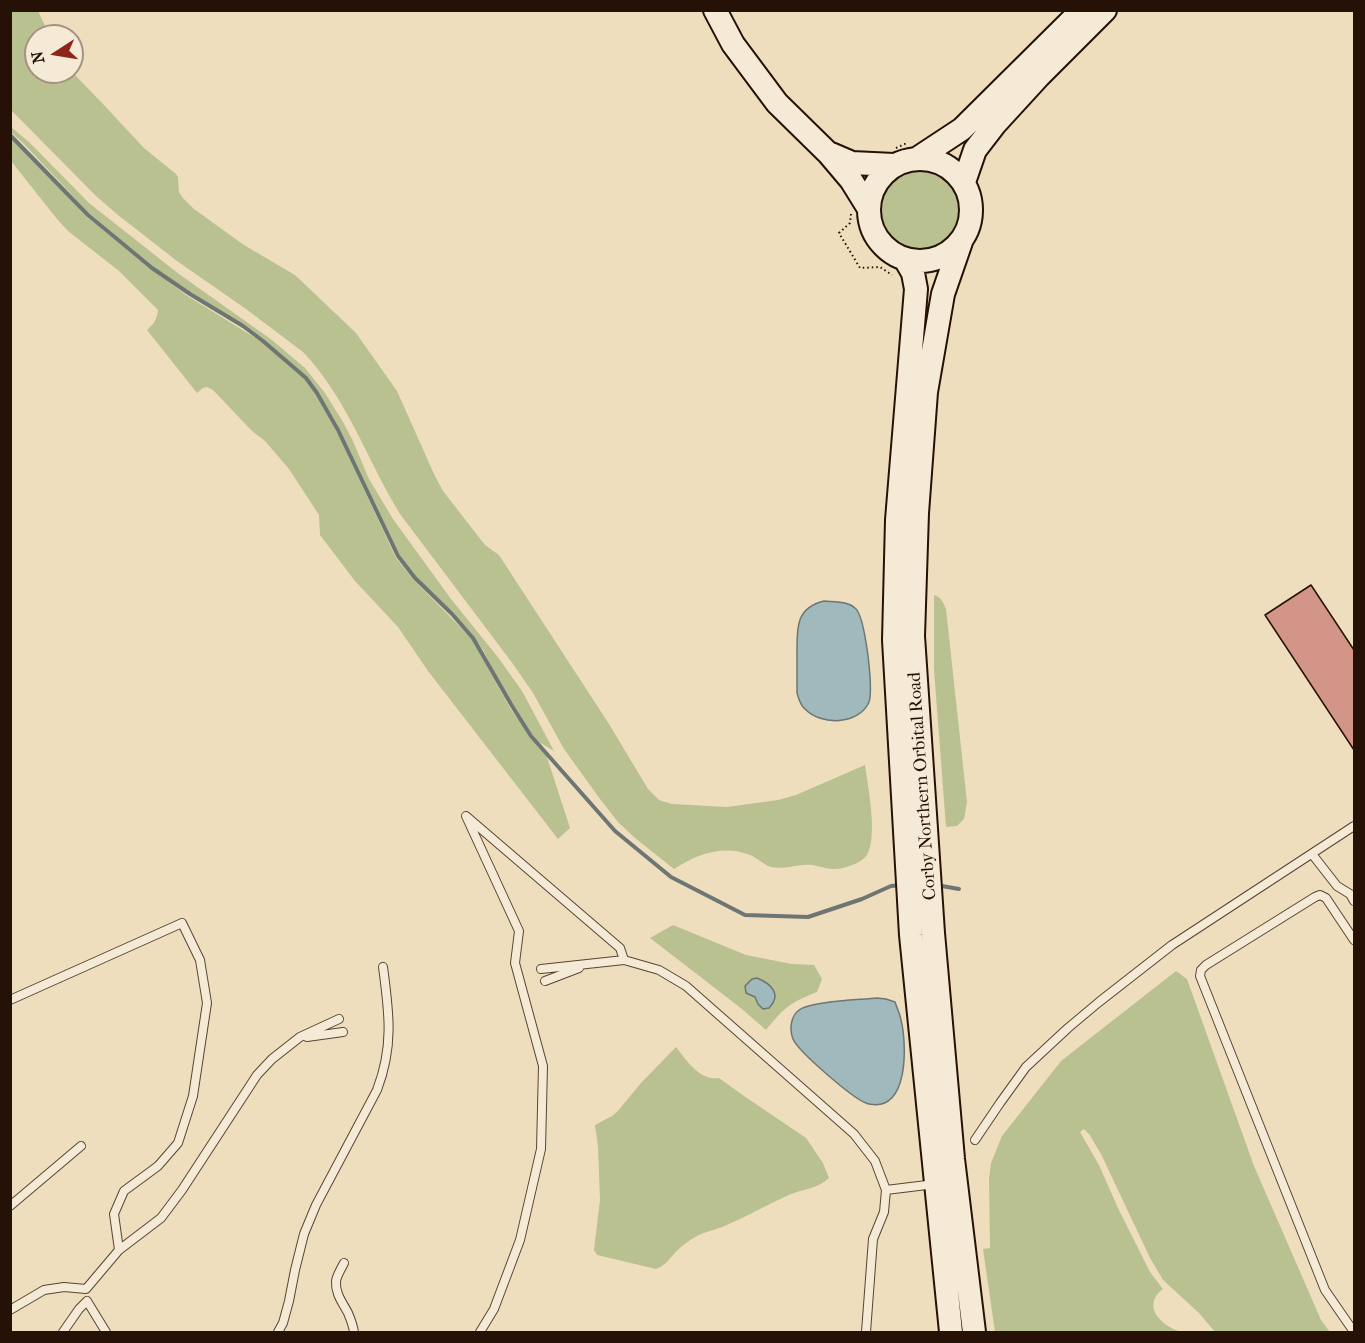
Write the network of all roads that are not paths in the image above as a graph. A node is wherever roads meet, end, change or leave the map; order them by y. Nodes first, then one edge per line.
1 (715, 10) edge
2 (1082, 10) edge
3 (1105, 10) edge
4 (913, 150) junction
5 (829, 154) junction
6 (890, 158) junction
7 (964, 182) junction
8 (869, 209) junction
9 (961, 242) junction
10 (901, 270) junction
11 (1354, 826) edge
12 (917, 842) junction
13 (1312, 854) junction
14 (1354, 901) edge
15 (922, 934) junction
16 (1354, 940) edge
17 (624, 960) junction
18 (588, 964) junction
19 (383, 966) dead end
20 (541, 969) dead end
21 (545, 981) dead end
22 (10, 1000) edge
23 (339, 1019) dead end
24 (343, 1032) dead end
25 (300, 1037) junction
26 (975, 1140) dead end
27 (81, 1146) dead end
28 (936, 1184) junction
29 (886, 1190) junction
30 (10, 1206) edge
31 (119, 1250) junction
32 (344, 1263) dead end
33 (86, 1289) junction
34 (87, 1300) junction
35 (10, 1310) edge
36 (63, 1332) edge
37 (106, 1332) edge
38 (278, 1332) edge
39 (354, 1332) edge
40 (480, 1332) edge
41 (866, 1332) edge
42 (951, 1332) edge
43 (974, 1332) edge
44 (1354, 1332) edge

1 - 5 street
2 - 4 street
3 - 7 street
4 - 6 street
4 - 7 street
5 - 6 street
5 - 8 street
6 - 8 street
7 - 9 street
8 - 10 street
9 - 10 street
9 - 12 street, Corby Northern Orbital Road
10 - 12 street, Corby Northern Orbital Road
11 - 13 lane
12 - 15 street, Corby Northern Orbital Road
13 - 14 lane
13 - 26 lane
15 - 28 street, Corby Northern Orbital Road
15 - 43 street, Corby Northern Orbital Road
16 - 44 lane
17 - 18 lane
17 - 29 lane
17 - 40 lane
18 - 20 lane
18 - 21 lane
19 - 38 lane
22 - 31 lane
23 - 25 lane
24 - 25 lane
25 - 31 lane
27 - 30 lane
28 - 29 lane
28 - 42 street, Corby Northern Orbital Road
29 - 41 lane
31 - 33 lane
32 - 39 lane
33 - 34 lane
33 - 35 lane
34 - 36 lane
34 - 37 lane

